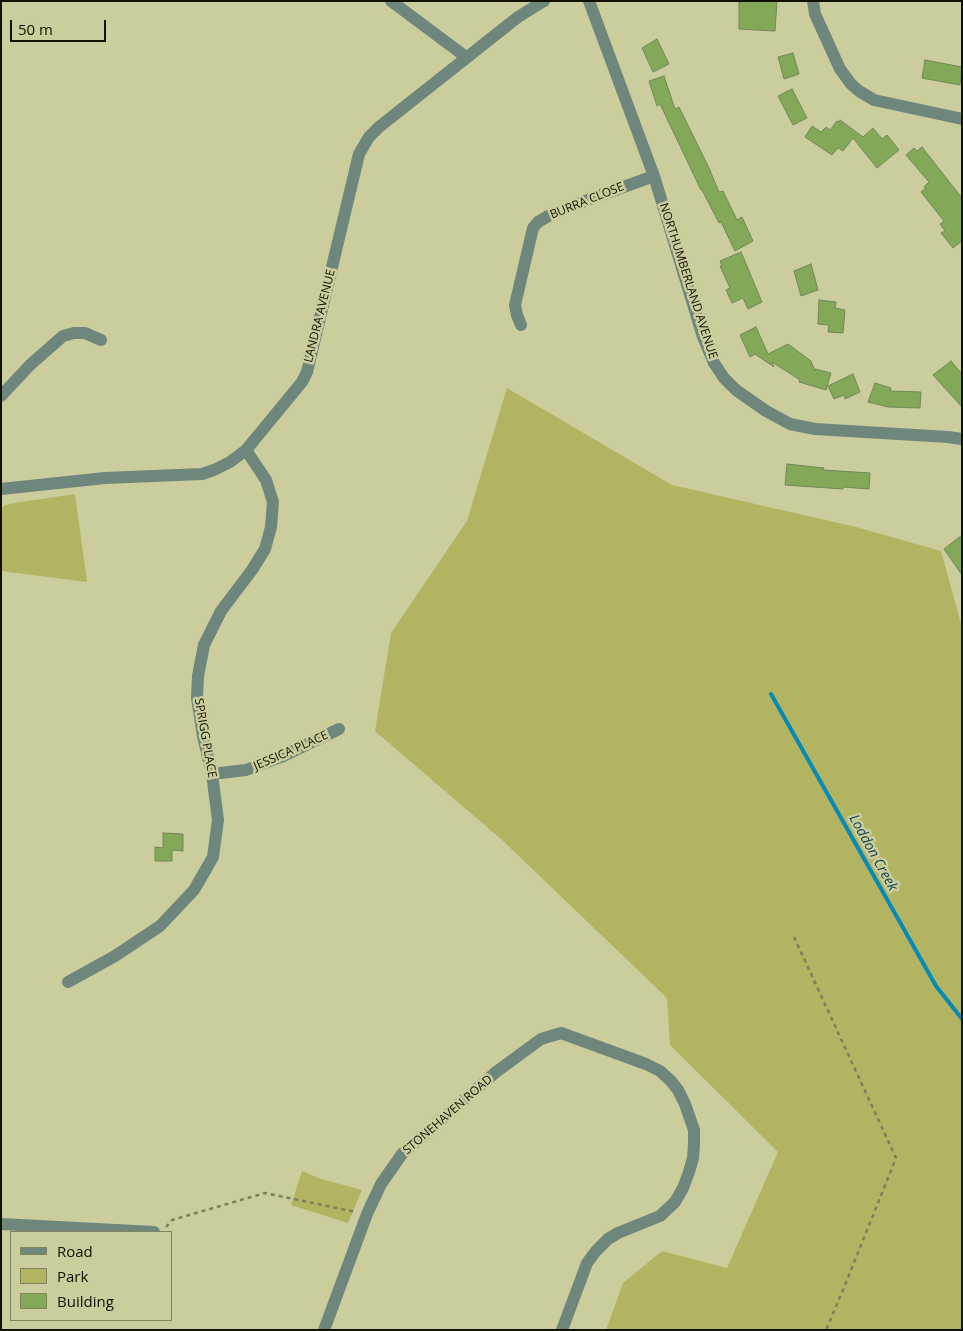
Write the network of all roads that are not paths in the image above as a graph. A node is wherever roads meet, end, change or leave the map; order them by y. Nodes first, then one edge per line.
1 (391, 1) edge
2 (544, 1) edge
3 (589, 1) edge
4 (813, 1) edge
5 (466, 57) junction
6 (962, 119) edge
7 (654, 176) junction
8 (521, 325) dead end
9 (101, 340) dead end
10 (1, 396) edge
11 (962, 439) edge
12 (246, 450) junction
13 (1, 489) edge
14 (339, 729) dead end
15 (212, 774) junction
16 (68, 982) dead end
17 (1, 1224) edge
18 (135, 1231) edge
19 (324, 1330) edge
20 (562, 1330) edge

1 - 5 street
2 - 5 street, LANDRA AVENUE
3 - 7 street, NORTHUMBERLAND AVENUE
4 - 6 street
5 - 12 street, LANDRA AVENUE
7 - 8 street, BURRA CLOSE
7 - 11 street, NORTHUMBERLAND AVENUE
9 - 10 street
12 - 13 street, LANDRA AVENUE
12 - 15 street, SPRIGG PLACE
14 - 15 street, JESSICA PLACE
15 - 16 street, SPRIGG PLACE
17 - 18 street
19 - 20 street, STONEHAVEN ROAD

